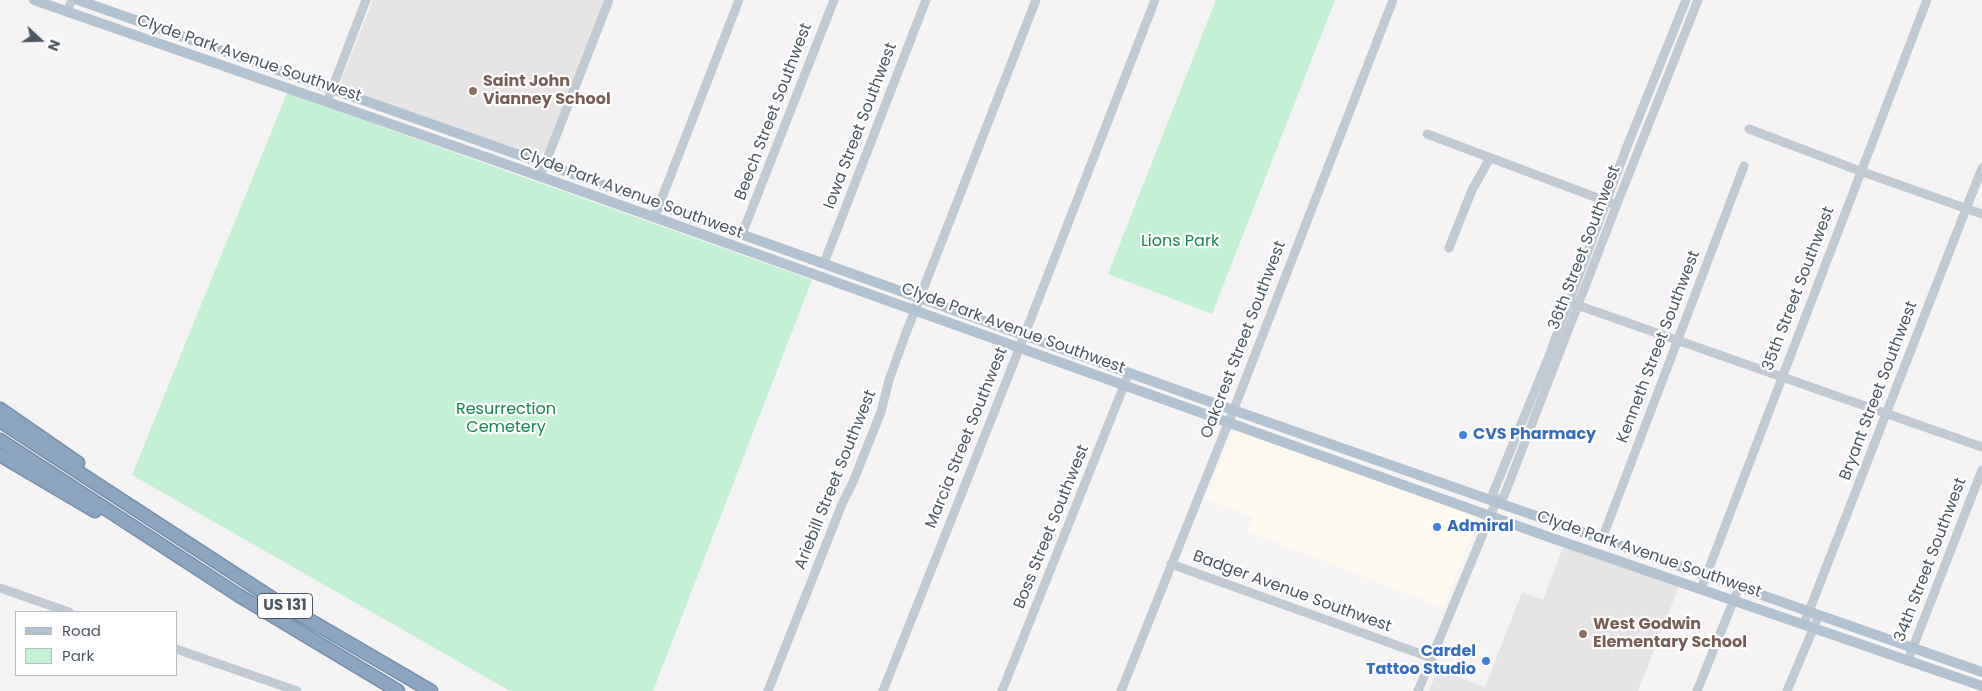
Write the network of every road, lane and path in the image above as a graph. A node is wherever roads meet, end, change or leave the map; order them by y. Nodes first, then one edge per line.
1 (34, 0) edge
2 (72, 0) edge
3 (78, 0) edge
4 (366, 0) edge
5 (609, 0) edge
6 (739, 0) edge
7 (834, 0) edge
8 (926, 0) edge
9 (1036, 0) edge
10 (1155, 0) edge
11 (1393, 0) edge
12 (1686, 0) edge
13 (1698, 0) edge
14 (1927, 0) edge
15 (67, 12) junction
16 (331, 90) junction
17 (327, 102) junction
18 (1749, 129) dead end
19 (1427, 134) dead end
20 (1490, 158) junction
21 (545, 164) junction
22 (1744, 166) dead end
23 (1982, 168) edge
24 (1860, 172) junction
25 (540, 177) junction
26 (1606, 202) junction
27 (1617, 204) junction
28 (660, 205) junction
29 (1966, 209) junction
30 (1982, 214) edge
31 (654, 218) junction
32 (742, 234) junction
33 (1449, 248) dead end
34 (824, 264) junction
35 (920, 298) junction
36 (1574, 304) junction
37 (915, 310) junction
38 (1023, 335) junction
39 (1678, 341) junction
40 (1019, 347) junction
41 (1130, 373) junction
42 (1782, 378) junction
43 (1125, 385) junction
44 (0, 409) edge
45 (1233, 410) junction
46 (1885, 414) junction
47 (0, 421) edge
48 (1228, 423) junction
49 (0, 440) edge
50 (1982, 447) edge
51 (0, 455) edge
52 (1982, 470) edge
53 (1496, 502) junction
54 (142, 515) junction
55 (1490, 516) junction
56 (1602, 539) junction
57 (184, 560) junction
58 (1171, 564) junction
59 (1706, 576) junction
60 (1739, 587) junction
61 (0, 588) edge
62 (1701, 589) junction
63 (1733, 600) junction
64 (66, 611) edge
65 (1814, 614) junction
66 (1809, 626) junction
67 (1913, 648) junction
68 (178, 650) edge
69 (1432, 658) junction
70 (1908, 660) junction
71 (1982, 672) edge
72 (1982, 686) edge
73 (297, 691) edge
74 (398, 691) edge
75 (431, 691) edge
76 (768, 691) edge
77 (883, 691) edge
78 (1002, 691) edge
79 (1120, 691) edge
80 (1418, 691) edge
81 (1697, 691) edge
82 (1787, 691) edge

1 - 15 main road, Clyde Park Avenue Southwest
2 - 15 street
3 - 16 main road, Clyde Park Avenue Southwest
4 - 16 street
5 - 21 street
6 - 28 street
7 - 32 street, Beech Street Southwest
8 - 34 street, Iowa Street Southwest
9 - 35 street, Ariebill Street Southwest
10 - 38 street, Marcia Street Southwest
11 - 45 street, Oakcrest Street Southwest
12 - 26 street, 36th Street Southwest
13 - 27 street, 36th Street Southwest
14 - 24 street, 35th Street Southwest
15 - 17 main road, Clyde Park Avenue Southwest
16 - 17 street
16 - 21 main road, Clyde Park Avenue Southwest
17 - 25 main road, Clyde Park Avenue Southwest
18 - 24 street
19 - 20 street
20 - 26 street
20 - 33 street
21 - 25 street
21 - 28 main road, Clyde Park Avenue Southwest
22 - 39 street, Kenneth Street Southwest
23 - 29 street, Bryant Street Southwest
24 - 29 street
24 - 42 street, 35th Street Southwest
25 - 31 main road, Clyde Park Avenue Southwest
26 - 27 street
26 - 36 street, 36th Street Southwest
27 - 36 street, 36th Street Southwest
28 - 31 street
28 - 32 main road, Clyde Park Avenue Southwest
29 - 30 street
29 - 46 street, Bryant Street Southwest
31 - 37 main road, Clyde Park Avenue Southwest
32 - 34 main road, Clyde Park Avenue Southwest
34 - 35 main road, Clyde Park Avenue Southwest
35 - 37 street, Ariebill Street Southwest
35 - 38 main road, Clyde Park Avenue Southwest
36 - 39 street
36 - 53 street, 36th Street Southwest
37 - 40 main road, Clyde Park Avenue Southwest
37 - 76 street, Ariebill Street Southwest
38 - 40 street, Marcia Street Southwest
38 - 41 main road, Clyde Park Avenue Southwest
39 - 42 street
39 - 56 street, Kenneth Street Southwest
40 - 43 main road, Clyde Park Avenue Southwest
40 - 77 street, Marcia Street Southwest
41 - 43 street, Boss Street Southwest
41 - 45 main road, Clyde Park Avenue Southwest
42 - 46 street
42 - 59 street, 35th Street Southwest
43 - 48 main road, Clyde Park Avenue Southwest
43 - 78 street, Boss Street Southwest
44 - 54 highway
45 - 48 street, Oakcrest Street Southwest
45 - 53 main road, Clyde Park Avenue Southwest
46 - 50 street
46 - 65 street, Bryant Street Southwest
47 - 54 highway, US 131
48 - 55 main road, Clyde Park Avenue Southwest
48 - 58 street, Oakcrest Street Southwest
49 - 57 highway, US 131
51 - 57 highway
52 - 67 street, 34th Street Southwest
53 - 55 street, 36th Street Southwest
53 - 56 main road, Clyde Park Avenue Southwest
54 - 75 highway, US 131
55 - 62 main road, Clyde Park Avenue Southwest
55 - 69 street, 36th Street Southwest
56 - 59 main road, Clyde Park Avenue Southwest
57 - 74 highway, US 131
58 - 69 street, Badger Avenue Southwest
58 - 79 street, Oakcrest Street Southwest
59 - 60 main road, Clyde Park Avenue Southwest
59 - 62 street, 35th Street Southwest
60 - 63 street
60 - 65 main road, Clyde Park Avenue Southwest
61 - 64 street
62 - 63 main road, Clyde Park Avenue Southwest
63 - 66 main road, Clyde Park Avenue Southwest
63 - 81 street
65 - 66 street, Bryant Street Southwest
65 - 67 main road, Clyde Park Avenue Southwest
66 - 70 main road, Clyde Park Avenue Southwest
66 - 82 street, Bryant Street Southwest
67 - 70 street, 34th Street Southwest
67 - 71 main road, Clyde Park Avenue Southwest
68 - 73 street
69 - 80 street, 36th Street Southwest
70 - 72 main road, Clyde Park Avenue Southwest

